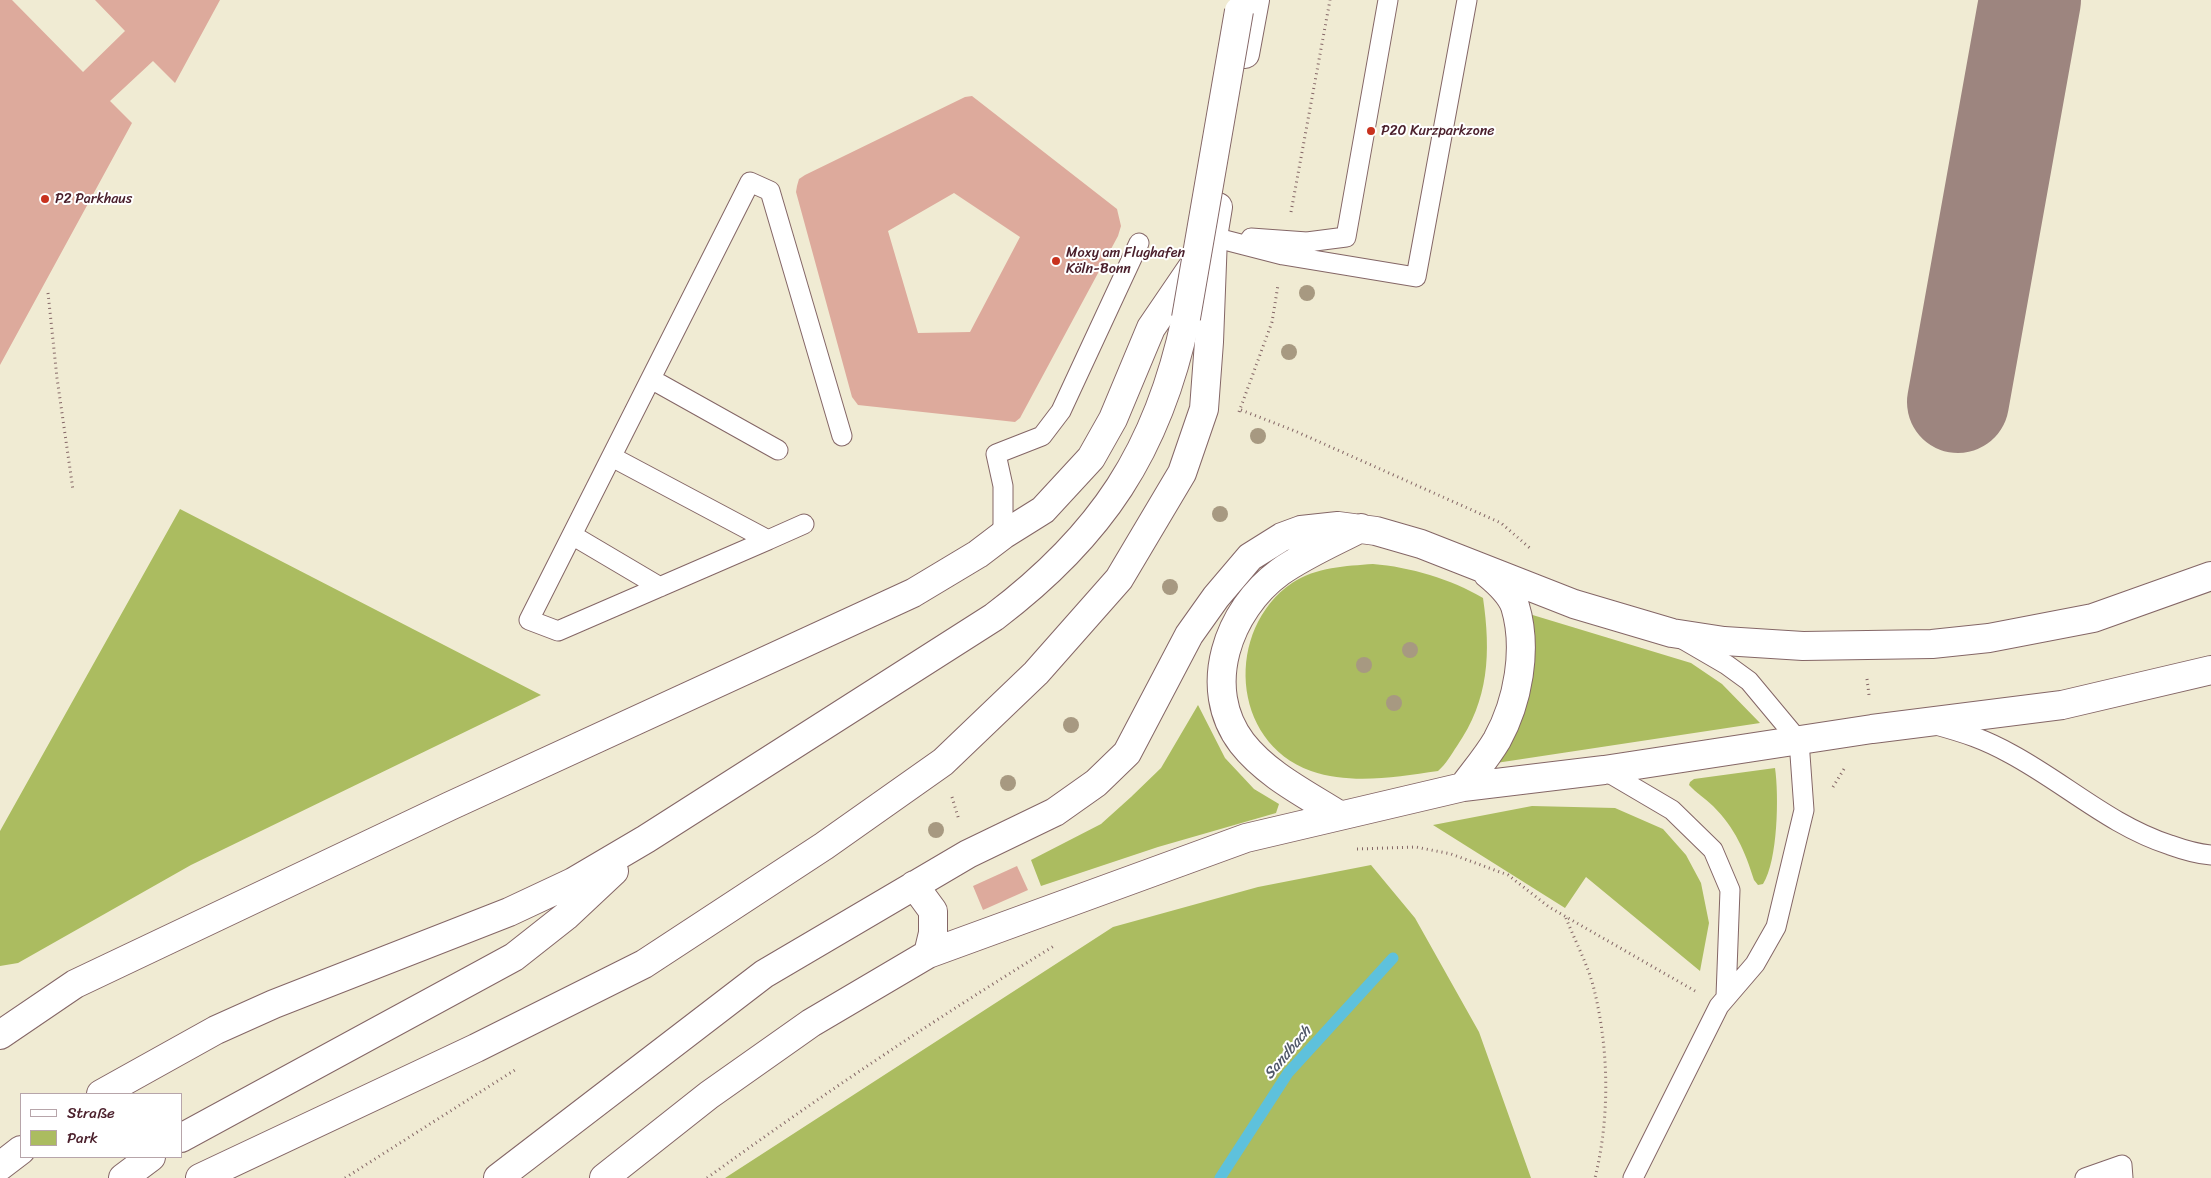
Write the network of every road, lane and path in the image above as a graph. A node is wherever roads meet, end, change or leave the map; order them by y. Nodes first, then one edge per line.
1 (1240, 0) edge
2 (1255, 0) edge
3 (1388, 0) edge
4 (1467, 0) edge
5 (1213, 237) junction
6 (1139, 242) dead end
7 (48, 293) dead end
8 (651, 379) junction
9 (1241, 410) dead end
10 (842, 436) dead end
11 (778, 450) dead end
12 (612, 457) junction
13 (73, 490) dead end
14 (804, 524) dead end
15 (1361, 528) junction
16 (572, 535) junction
17 (1003, 535) junction
18 (768, 540) junction
19 (1538, 555) dead end
20 (1481, 568) junction
21 (2211, 576) edge
22 (660, 586) junction
23 (1672, 633) junction
24 (1864, 646) junction
25 (2211, 670) edge
26 (1927, 723) junction
27 (1872, 729) junction
28 (1799, 741) junction
29 (943, 762) junction
30 (1847, 764) dead end
31 (1604, 770) junction
32 (1463, 787) junction
33 (1832, 788) dead end
34 (1339, 815) junction
35 (646, 839) junction
36 (1347, 850) dead end
37 (968, 854) junction
38 (2211, 855) edge
39 (914, 885) junction
40 (1566, 917) junction
41 (1054, 946) dead end
42 (928, 954) junction
43 (1723, 1001) junction
44 (0, 1035) edge
45 (103, 1093) edge
46 (182, 1137) edge
47 (20, 1151) edge
48 (150, 1158) edge
49 (0, 1166) edge
50 (2123, 1172) edge
51 (123, 1178) edge
52 (200, 1178) edge
53 (498, 1178) edge
54 (604, 1178) edge
55 (707, 1178) edge
56 (1595, 1178) edge
57 (1634, 1178) edge
58 (2086, 1178) edge

1 - 35 street, bridge
2 - 5 street
3 - 5 lane
4 - 5 lane
5 - 17 street
5 - 29 street
6 - 17 lane
7 - 13 path
8 - 10 lane
8 - 11 lane
8 - 12 lane
9 - 19 path
12 - 16 lane
12 - 18 lane
14 - 18 lane
15 - 20 street
15 - 34 street
15 - 37 street
16 - 22 lane
16 - 22 lane
17 - 44 street
18 - 22 lane
20 - 23 street
20 - 32 street
21 - 24 street
23 - 24 street
23 - 28 lane
24 - 27 path
25 - 26 street
26 - 27 street
26 - 38 lane
27 - 28 street
28 - 31 street
28 - 43 lane
29 - 37 path
29 - 52 street
30 - 33 path
31 - 32 street
31 - 43 lane
32 - 34 street
34 - 42 street
35 - 45 street
35 - 46 street
36 - 40 path
37 - 39 street
39 - 42 street
39 - 53 street
40 - 43 path
40 - 56 path
41 - 55 path
42 - 54 street
43 - 57 lane
47 - 49 street
48 - 51 street
50 - 58 lane

